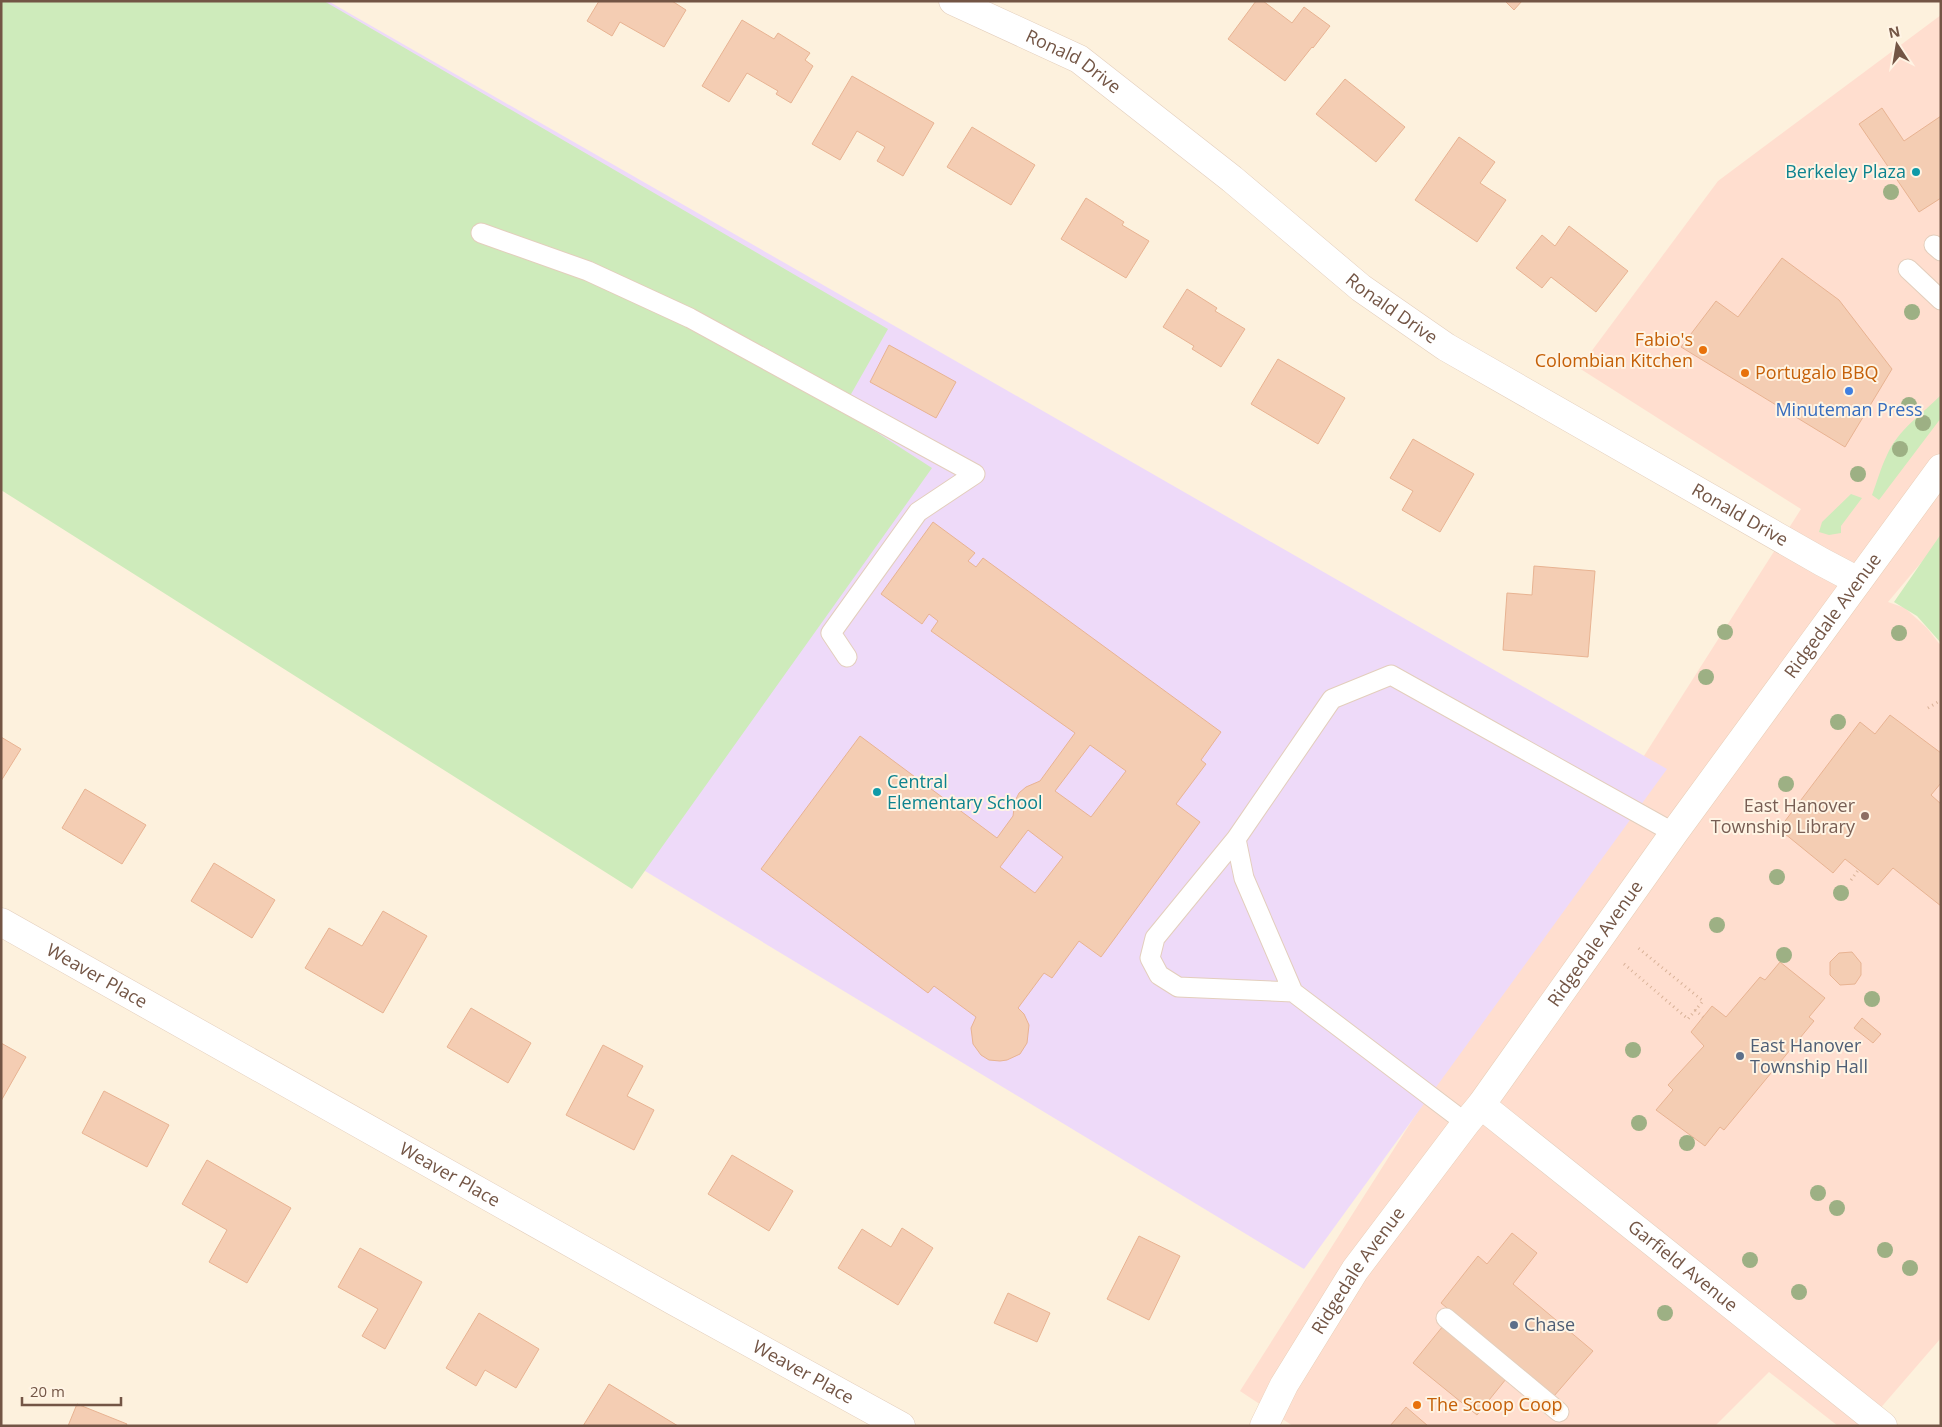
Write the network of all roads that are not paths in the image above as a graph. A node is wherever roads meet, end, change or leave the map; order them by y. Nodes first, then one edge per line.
1 (952, 1) edge
2 (481, 233) dead end
3 (1908, 269) dead end
4 (1941, 300) edge
5 (1941, 468) edge
6 (1858, 581) junction
7 (847, 657) dead end
8 (1674, 833) junction
9 (1236, 839) junction
10 (1, 922) edge
11 (1293, 992) junction
12 (1474, 1114) junction
13 (1446, 1318) dead end
14 (1559, 1412) dead end
15 (901, 1426) edge
16 (1264, 1426) edge
17 (1883, 1426) edge

1 - 6 street, Ronald Drive
2 - 7 lane
3 - 4 lane
5 - 6 street, Ridgedale Avenue
6 - 8 street, Ridgedale Avenue
8 - 9 lane
8 - 12 street, Ridgedale Avenue
9 - 11 lane
9 - 11 lane
10 - 15 street, Weaver Place
11 - 12 lane
12 - 16 street, Ridgedale Avenue
12 - 17 street, Garfield Avenue
13 - 14 lane

